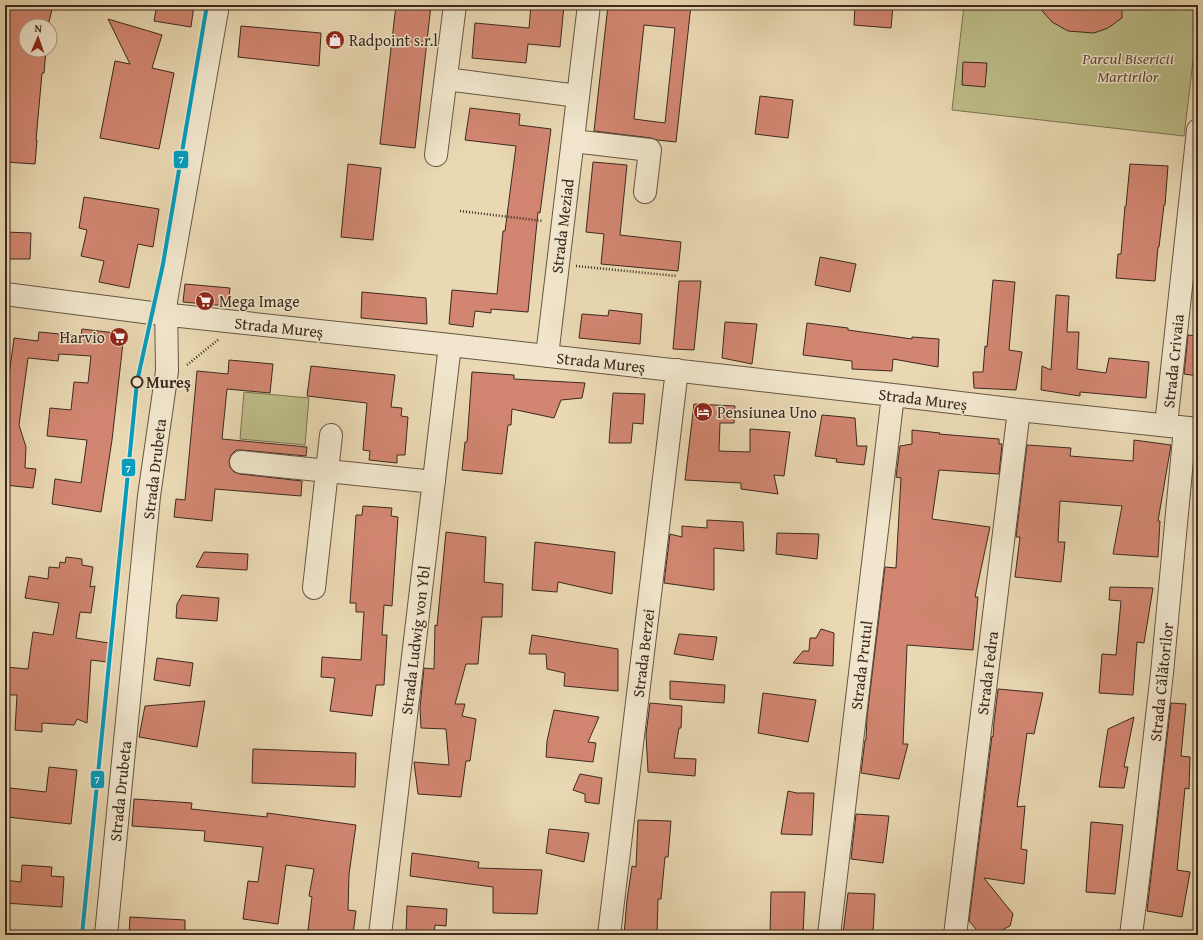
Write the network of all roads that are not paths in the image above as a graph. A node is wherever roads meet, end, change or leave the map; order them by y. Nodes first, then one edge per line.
1 (218, 5) edge
2 (455, 5) edge
3 (589, 5) edge
4 (446, 80) junction
5 (578, 96) junction
6 (1198, 130) edge
7 (573, 141) junction
8 (436, 155) dead end
9 (1197, 158) edge
10 (645, 192) dead end
11 (5, 294) edge
12 (166, 315) junction
13 (450, 345) junction
14 (547, 356) junction
15 (677, 370) junction
16 (893, 394) junction
17 (1019, 410) junction
18 (1183, 427) edge
19 (331, 435) dead end
20 (241, 462) dead end
21 (327, 471) junction
22 (434, 482) junction
23 (314, 588) dead end
24 (106, 935) edge
25 (380, 935) edge
26 (609, 935) edge
27 (828, 935) edge
28 (954, 935) edge
29 (1130, 935) edge

1 - 12 street, Strada Drubeta
2 - 4 street
3 - 5 street, Strada Meziad
4 - 5 street
4 - 8 street
5 - 7 street, Strada Meziad
6 - 9 street, Strada Crivaia
7 - 10 street
7 - 14 street, Strada Meziad
9 - 18 street, Strada Crivaia
11 - 12 street, Strada Mureș
12 - 13 street, Strada Mureș
12 - 24 street, Strada Drubeta
13 - 14 street, Strada Mureș
13 - 22 street, Strada Ludwig von Ybl
14 - 15 street, Strada Mureș
15 - 16 street, Strada Mureș
15 - 26 street, Strada Berzei
16 - 17 street, Strada Mureș
16 - 27 street, Strada Prutul
17 - 18 street, Strada Mureș
17 - 28 street, Strada Fedra
18 - 29 street, Strada Călătorilor
19 - 21 street
20 - 21 street
21 - 22 street
21 - 23 street
22 - 25 street, Strada Ludwig von Ybl

